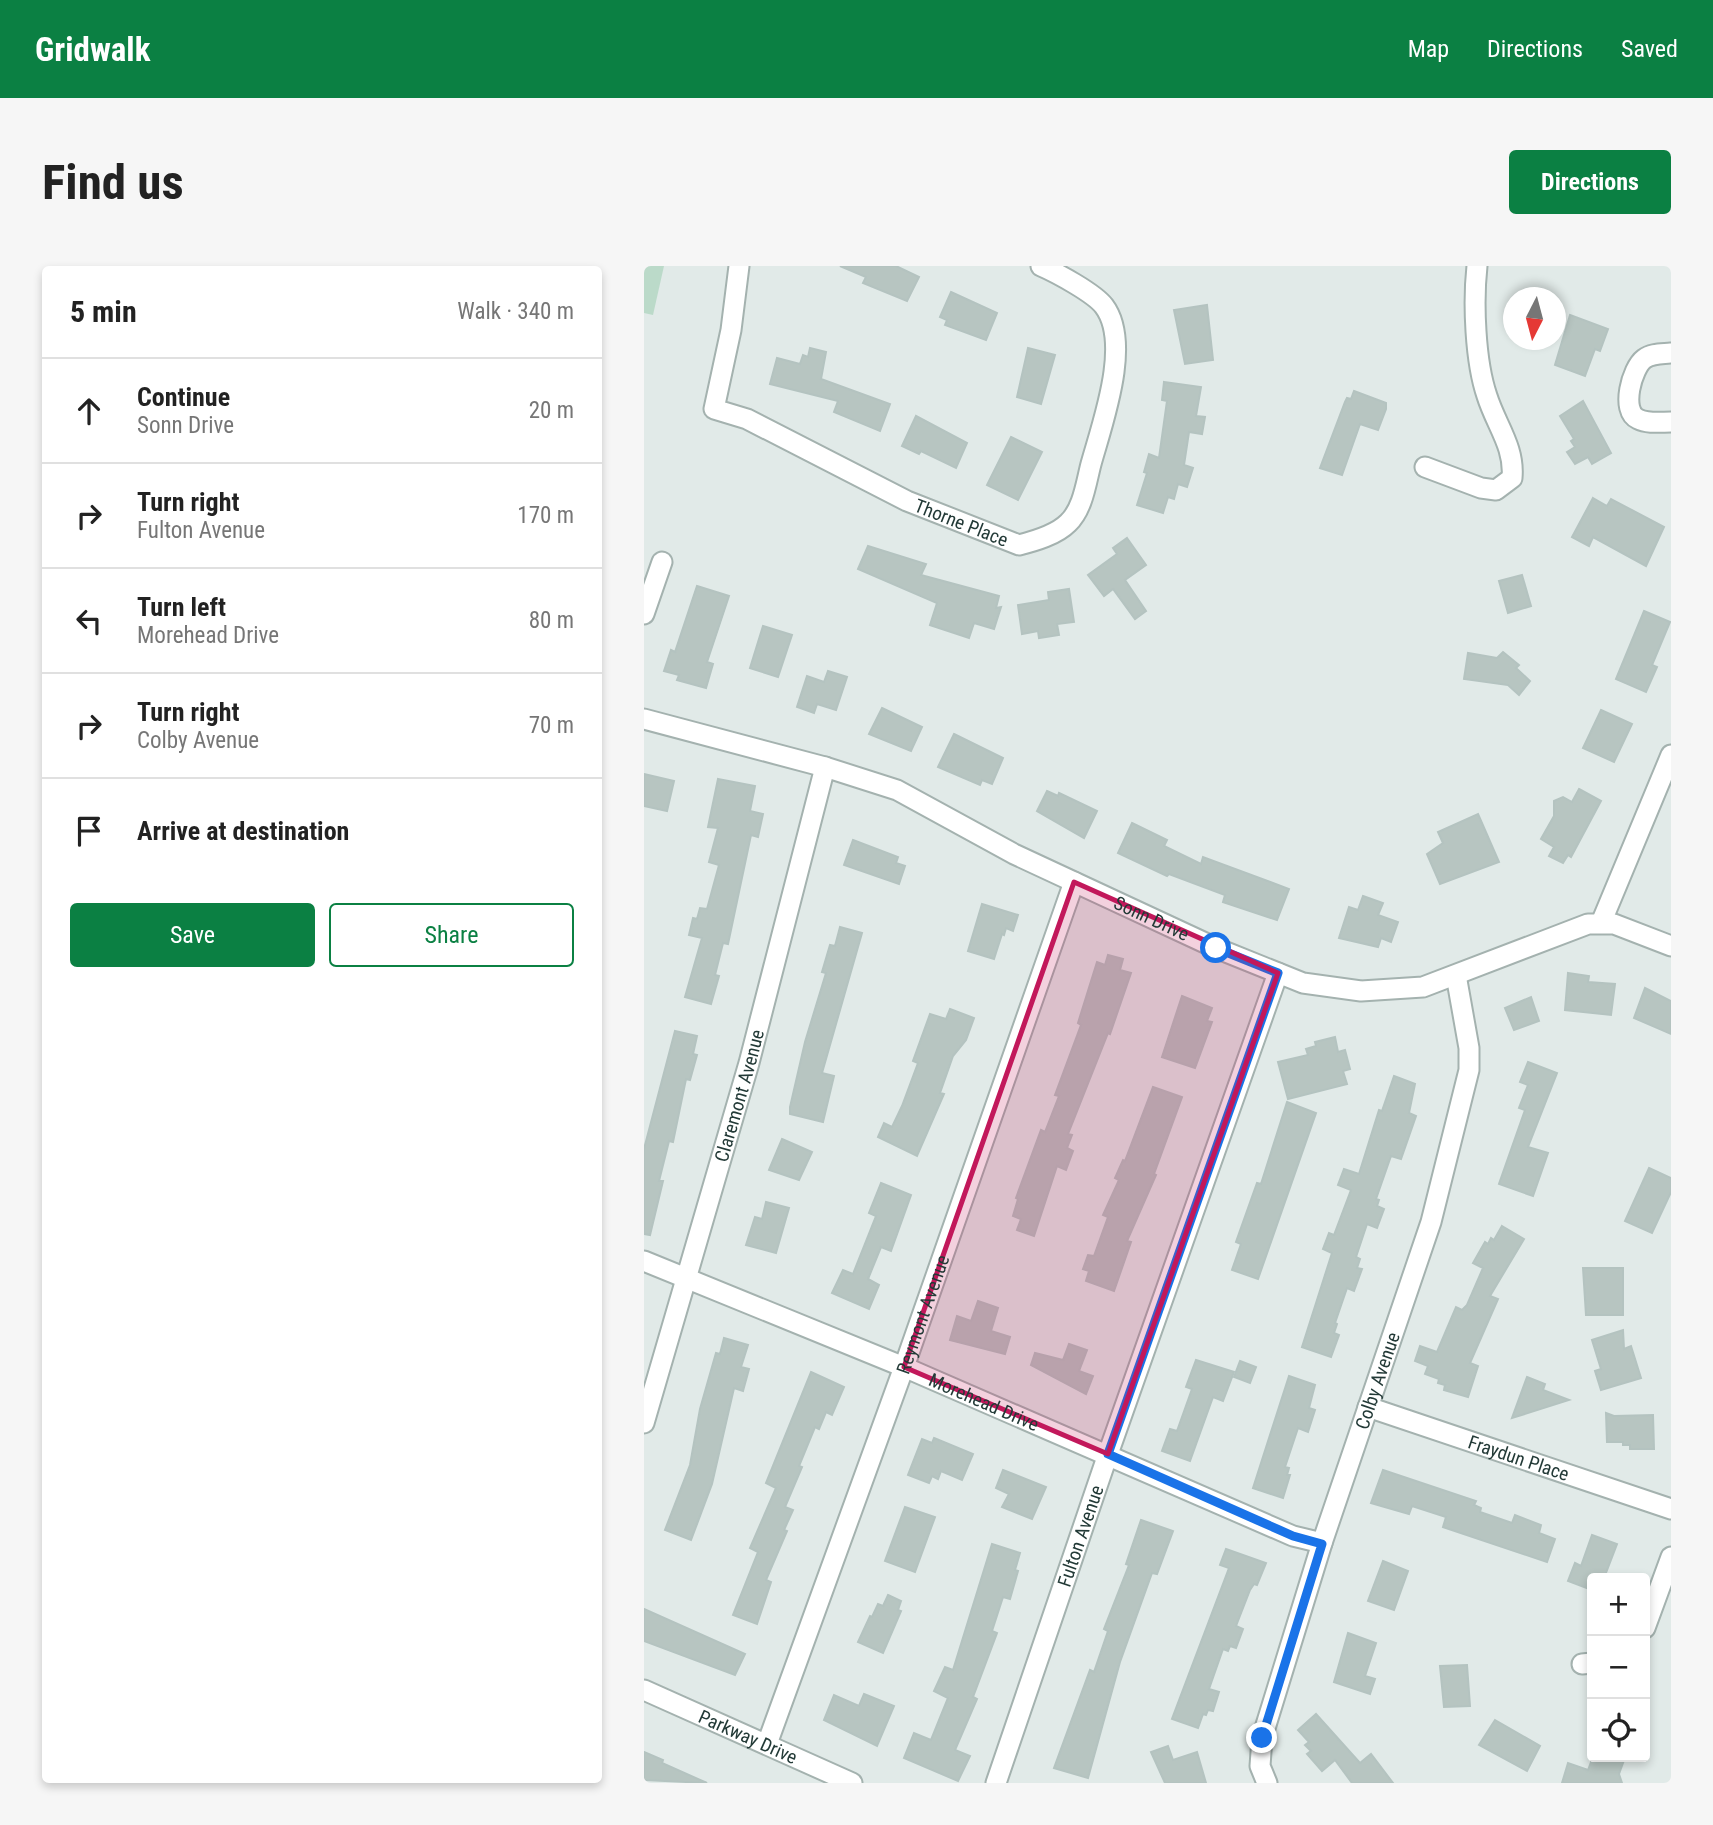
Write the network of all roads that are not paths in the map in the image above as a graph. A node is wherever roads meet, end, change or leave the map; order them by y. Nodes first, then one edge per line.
1 (739, 266) edge
2 (1041, 266) edge
3 (1477, 266) edge
4 (1671, 353) edge
5 (1671, 422) edge
6 (1426, 467) dead end
7 (662, 562) dead end
8 (644, 614) edge
9 (644, 719) edge
10 (1671, 755) edge
11 (825, 767) junction
12 (1074, 882) junction
13 (1601, 923) junction
14 (1671, 946) edge
15 (1278, 973) junction
16 (1456, 975) junction
17 (644, 1261) edge
18 (687, 1278) junction
19 (904, 1367) junction
20 (1368, 1407) junction
21 (644, 1423) edge
22 (1108, 1454) junction
23 (1671, 1509) edge
24 (1322, 1544) junction
25 (1671, 1559) edge
26 (1650, 1615) edge
27 (644, 1689) edge
28 (767, 1744) junction
29 (852, 1783) edge
30 (996, 1783) edge
31 (1267, 1783) edge

1 - 2 street, Thorne Place
3 - 6 street
4 - 5 street
7 - 8 street
9 - 11 street, Sonn Drive
10 - 13 street
11 - 12 street, Sonn Drive
11 - 18 street, Claremont Avenue
12 - 15 street, Sonn Drive
12 - 19 street, Reymont Avenue
13 - 14 street, Sonn Drive
13 - 16 street, Sonn Drive
15 - 16 street, Sonn Drive
15 - 22 street, Fulton Avenue
16 - 20 street, Colby Avenue
17 - 18 street, Morehead Drive
18 - 19 street, Morehead Drive
18 - 21 street, Claremont Avenue
19 - 22 street, Morehead Drive
19 - 28 street, Reymont Avenue
20 - 23 street, Fraydun Place
20 - 24 street, Colby Avenue
22 - 24 street, Morehead Drive
22 - 30 street, Fulton Avenue
24 - 31 street, Colby Avenue
25 - 26 street
27 - 28 street, Parkway Drive
28 - 29 street, Parkway Drive

